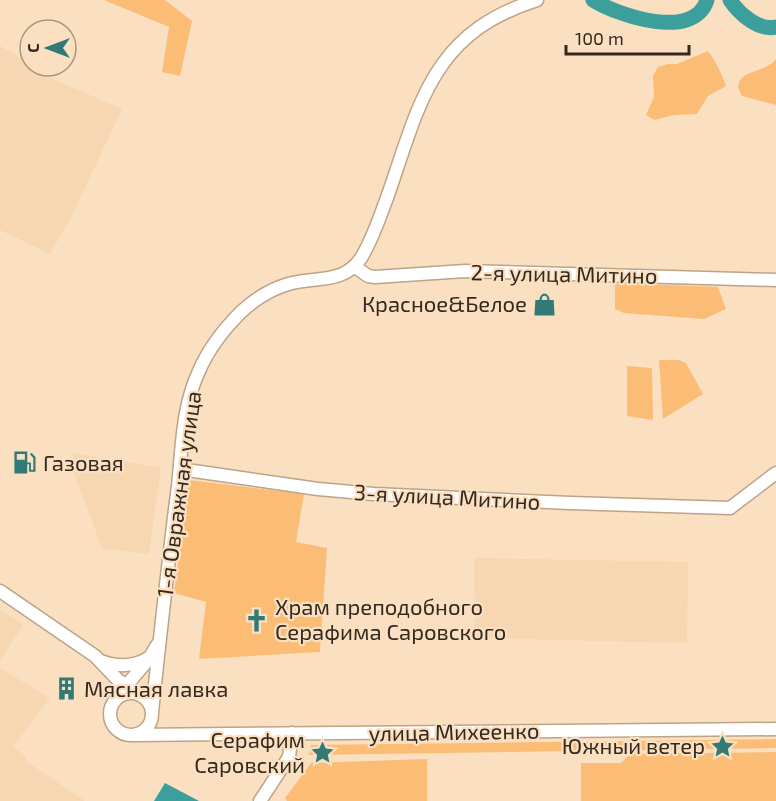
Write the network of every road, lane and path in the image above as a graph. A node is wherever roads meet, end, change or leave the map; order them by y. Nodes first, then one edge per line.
1 (532, 1) edge
2 (354, 266) junction
3 (776, 280) edge
4 (180, 469) junction
5 (776, 473) edge
6 (0, 591) edge
7 (159, 638) junction
8 (151, 656) junction
9 (98, 659) junction
10 (118, 697) junction
11 (152, 714) junction
12 (776, 729) edge
13 (292, 733) junction
14 (132, 735) junction
15 (174, 735) junction
16 (260, 801) edge

1 - 2 street
2 - 3 street, 2-я улица Митино
2 - 4 street, 1-я Овражная улица
4 - 5 street, 3-я улица Митино
4 - 7 street, 1-я Овражная улица
6 - 9 street
7 - 8 street
7 - 11 street, 1-я Овражная улица
8 - 9 street
8 - 10 street
9 - 10 street
9 - 10 street
10 - 11 street
10 - 14 street
11 - 14 street
11 - 15 street
12 - 13 street, улица Михеенко
13 - 15 street, улица Михеенко
13 - 16 street
14 - 15 street, улица Михеенко

